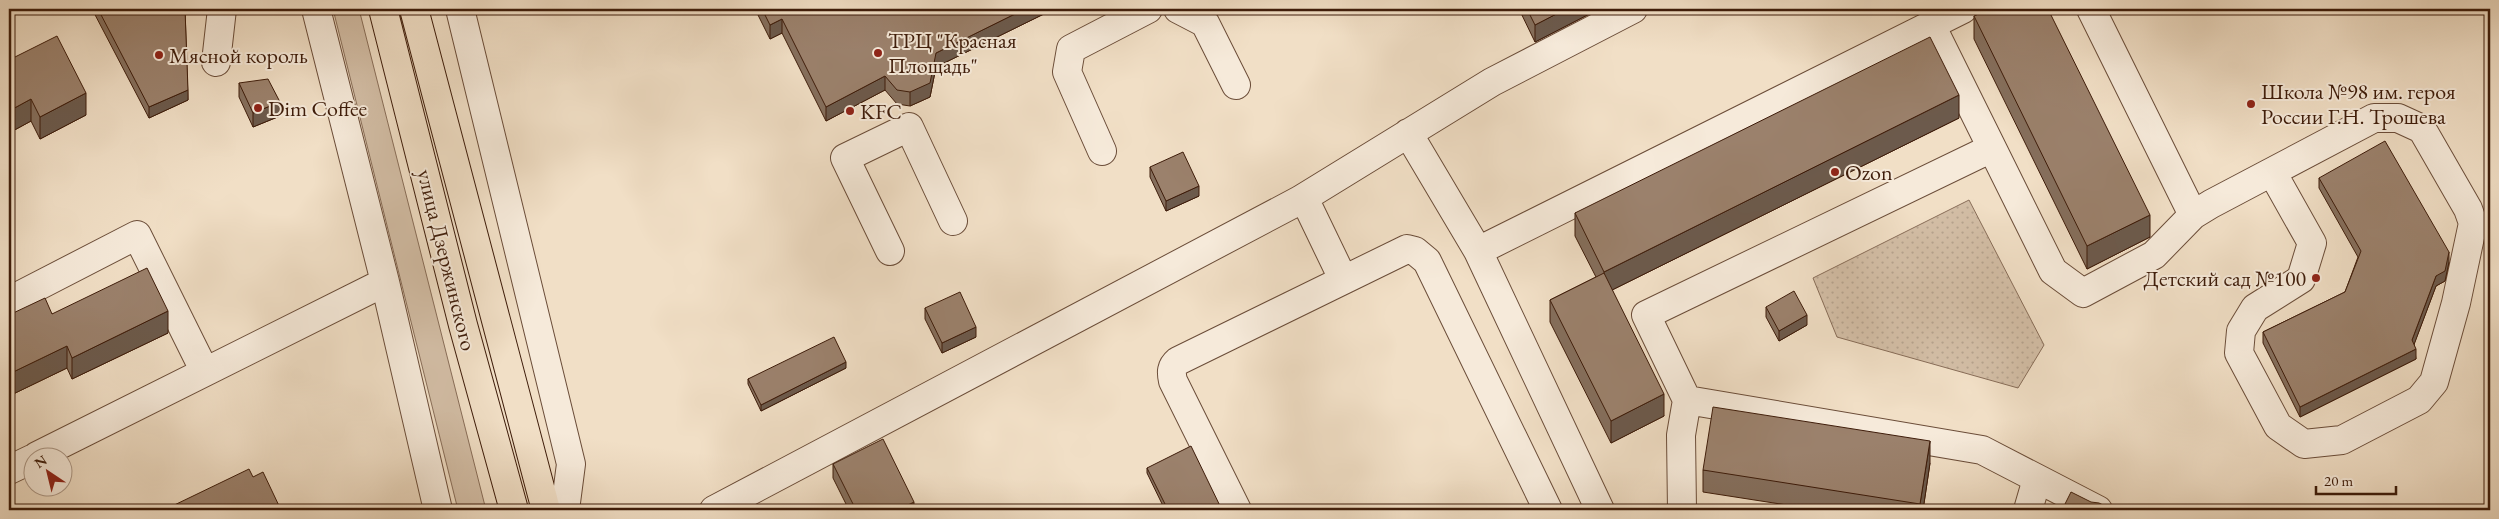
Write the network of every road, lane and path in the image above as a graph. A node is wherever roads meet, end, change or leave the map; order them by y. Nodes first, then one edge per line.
1 (222, 9) edge
2 (316, 9) edge
3 (383, 9) edge
4 (414, 9) edge
5 (460, 9) edge
6 (1148, 9) edge
7 (1178, 9) edge
8 (1633, 9) edge
9 (1963, 9) edge
10 (2091, 9) edge
11 (1931, 25) junction
12 (216, 62) dead end
13 (1236, 85) dead end
14 (1408, 133) junction
15 (1992, 148) junction
16 (1102, 151) dead end
17 (2272, 172) junction
18 (1297, 202) junction
19 (2193, 215) junction
20 (953, 222) dead end
21 (890, 251) dead end
22 (1478, 251) junction
23 (385, 282) junction
24 (1335, 283) junction
25 (9, 301) edge
26 (205, 372) junction
27 (1687, 400) junction
28 (57, 446) edge
29 (22, 464) edge
30 (9, 470) edge
31 (2037, 479) junction
32 (438, 510) edge
33 (514, 510) edge
34 (546, 510) edge
35 (565, 510) edge
36 (714, 510) edge
37 (1237, 510) edge
38 (1548, 510) edge
39 (1600, 510) edge
40 (1682, 510) edge
41 (2028, 510) edge
42 (2098, 510) edge

1 - 12 street
2 - 23 street
3 - 33 main road, улица Дзержинского
4 - 34 main road, улица Дзержинского
5 - 35 street
6 - 16 street
7 - 13 street
8 - 14 street
9 - 11 street
10 - 19 street
11 - 15 street
11 - 22 street
14 - 18 street
14 - 22 street
15 - 19 street
15 - 27 street
17 - 17 street
17 - 19 street
18 - 24 street
18 - 36 street
20 - 21 street
22 - 39 street
23 - 26 street
23 - 32 street
24 - 37 street
24 - 38 street
25 - 26 street
26 - 28 street
27 - 31 street
27 - 40 street
29 - 30 street
31 - 41 street
31 - 42 street

